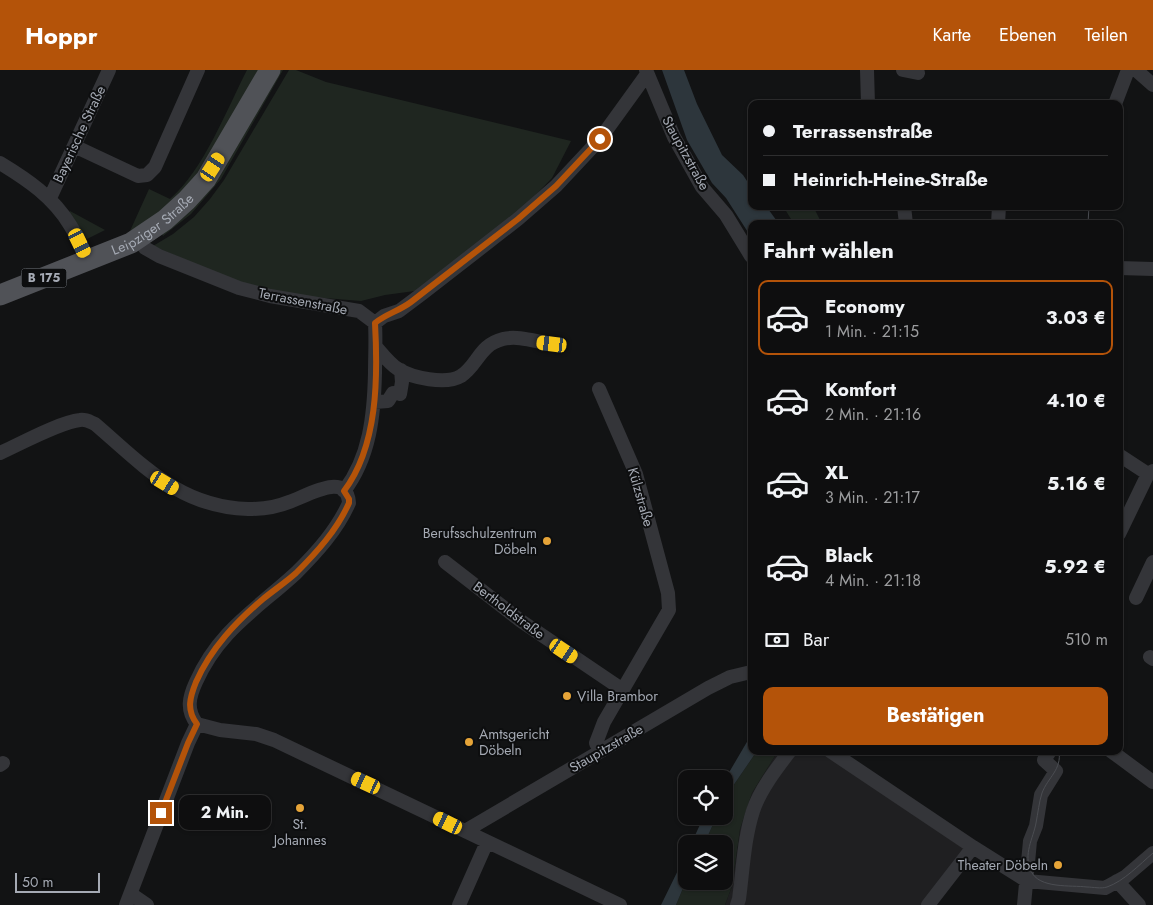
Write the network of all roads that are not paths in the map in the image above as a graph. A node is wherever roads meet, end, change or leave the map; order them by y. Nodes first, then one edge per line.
1 (109, 70) edge
2 (198, 70) edge
3 (270, 70) edge
4 (867, 70) edge
5 (903, 70) edge
6 (1128, 70) edge
7 (1136, 70) edge
8 (646, 72) edge
9 (918, 73) dead end
10 (1153, 85) edge
11 (868, 100) edge
12 (1117, 100) edge
13 (74, 146) junction
14 (0, 163) edge
15 (50, 198) junction
16 (138, 238) junction
17 (748, 251) edge
18 (88, 260) junction
19 (1123, 268) edge
20 (1153, 272) edge
21 (0, 295) edge
22 (375, 323) junction
23 (552, 344) dead end
24 (377, 348) junction
25 (401, 370) junction
26 (599, 389) dead end
27 (374, 402) junction
28 (0, 453) edge
29 (1123, 457) edge
30 (1151, 472) edge
31 (344, 491) junction
32 (1123, 526) edge
33 (445, 562) dead end
34 (1153, 562) edge
35 (1136, 598) dead end
36 (748, 673) edge
37 (623, 690) junction
38 (197, 724) junction
39 (600, 751) junction
40 (787, 755) edge
41 (836, 755) edge
42 (1047, 755) edge
43 (1116, 755) edge
44 (1153, 782) edge
45 (465, 831) junction
46 (487, 842) junction
47 (973, 847) junction
48 (1153, 853) edge
49 (1027, 881) junction
50 (1117, 881) junction
51 (128, 900) edge
52 (146, 905) edge
53 (459, 905) edge
54 (620, 905) edge
55 (737, 905) edge
56 (928, 905) edge
57 (1024, 905) edge
58 (1139, 905) edge

1 - 13 street, Bayerische Straße
2 - 13 street
3 - 16 main road, Leipziger Straße / B 175
4 - 11 street
5 - 9 street
6 - 12 street
7 - 10 street
8 - 17 street, Staupitzstraße
8 - 22 street
13 - 15 street, Bayerische Straße
14 - 15 street
15 - 18 street
16 - 18 main road, Leipziger Straße / B 175
16 - 22 street, Terrassenstraße
18 - 21 main road, Leipziger Straße / B 175
19 - 20 street
22 - 24 street
23 - 25 street
24 - 25 street
24 - 27 street
25 - 27 street
26 - 37 street, Külzstraße
27 - 31 street
28 - 31 street
29 - 30 street
30 - 32 street
31 - 38 street
33 - 37 street, Bertholdstraße
34 - 35 street
36 - 39 street, Staupitzstraße
37 - 39 street
38 - 45 street
38 - 51 street
39 - 45 street, Staupitzstraße
40 - 55 street
41 - 47 street
42 - 49 street
43 - 44 street
45 - 46 street
46 - 53 street
46 - 54 street
47 - 49 street
47 - 56 street
48 - 50 street
49 - 50 street
49 - 57 street
50 - 58 street
51 - 52 street

